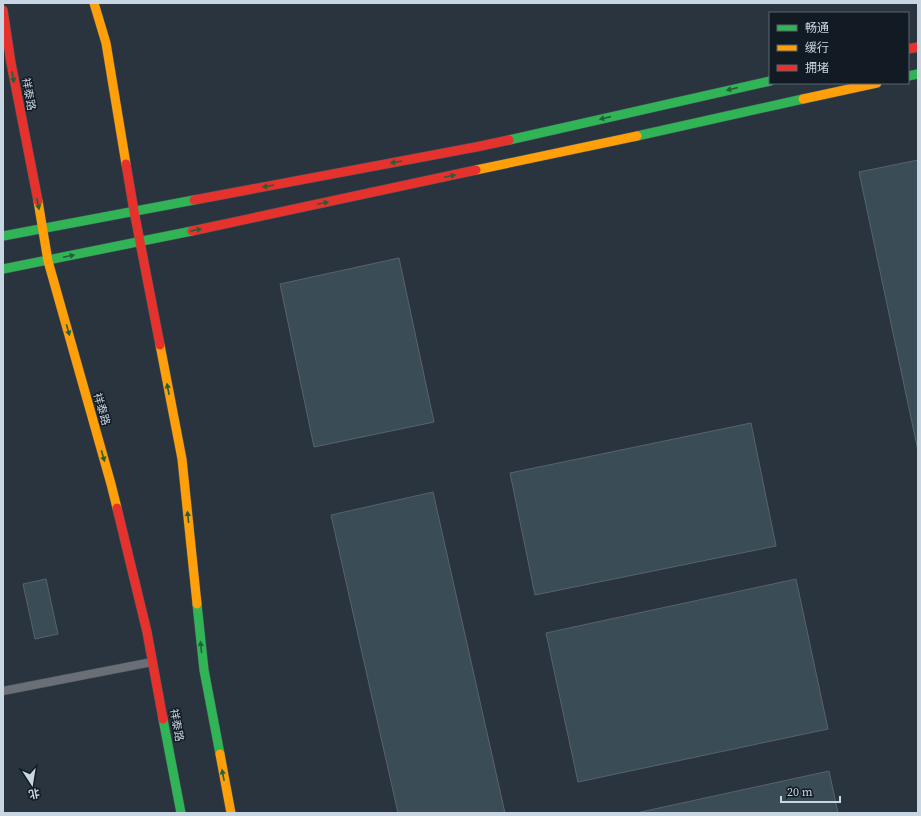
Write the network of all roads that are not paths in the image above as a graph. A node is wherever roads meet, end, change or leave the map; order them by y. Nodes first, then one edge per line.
1 (94, 3) edge
2 (3, 10) edge
3 (769, 81) edge
4 (872, 84) edge
5 (134, 211) junction
6 (43, 228) junction
7 (3, 236) edge
8 (140, 242) junction
9 (48, 261) junction
10 (3, 269) edge
11 (153, 662) junction
12 (3, 691) edge
13 (181, 813) edge
14 (231, 813) edge

1 - 5 street
2 -> 6 street, 祥泰路
3 -> 5 street
8 -> 4 street
5 - 6 street
5 - 8 street
6 - 7 street
6 - 9 street, 祥泰路
9 -> 8 street
14 -> 8 street
9 - 10 street
9 -> 11 street, 祥泰路
11 - 12 lane
11 - 13 street, 祥泰路

